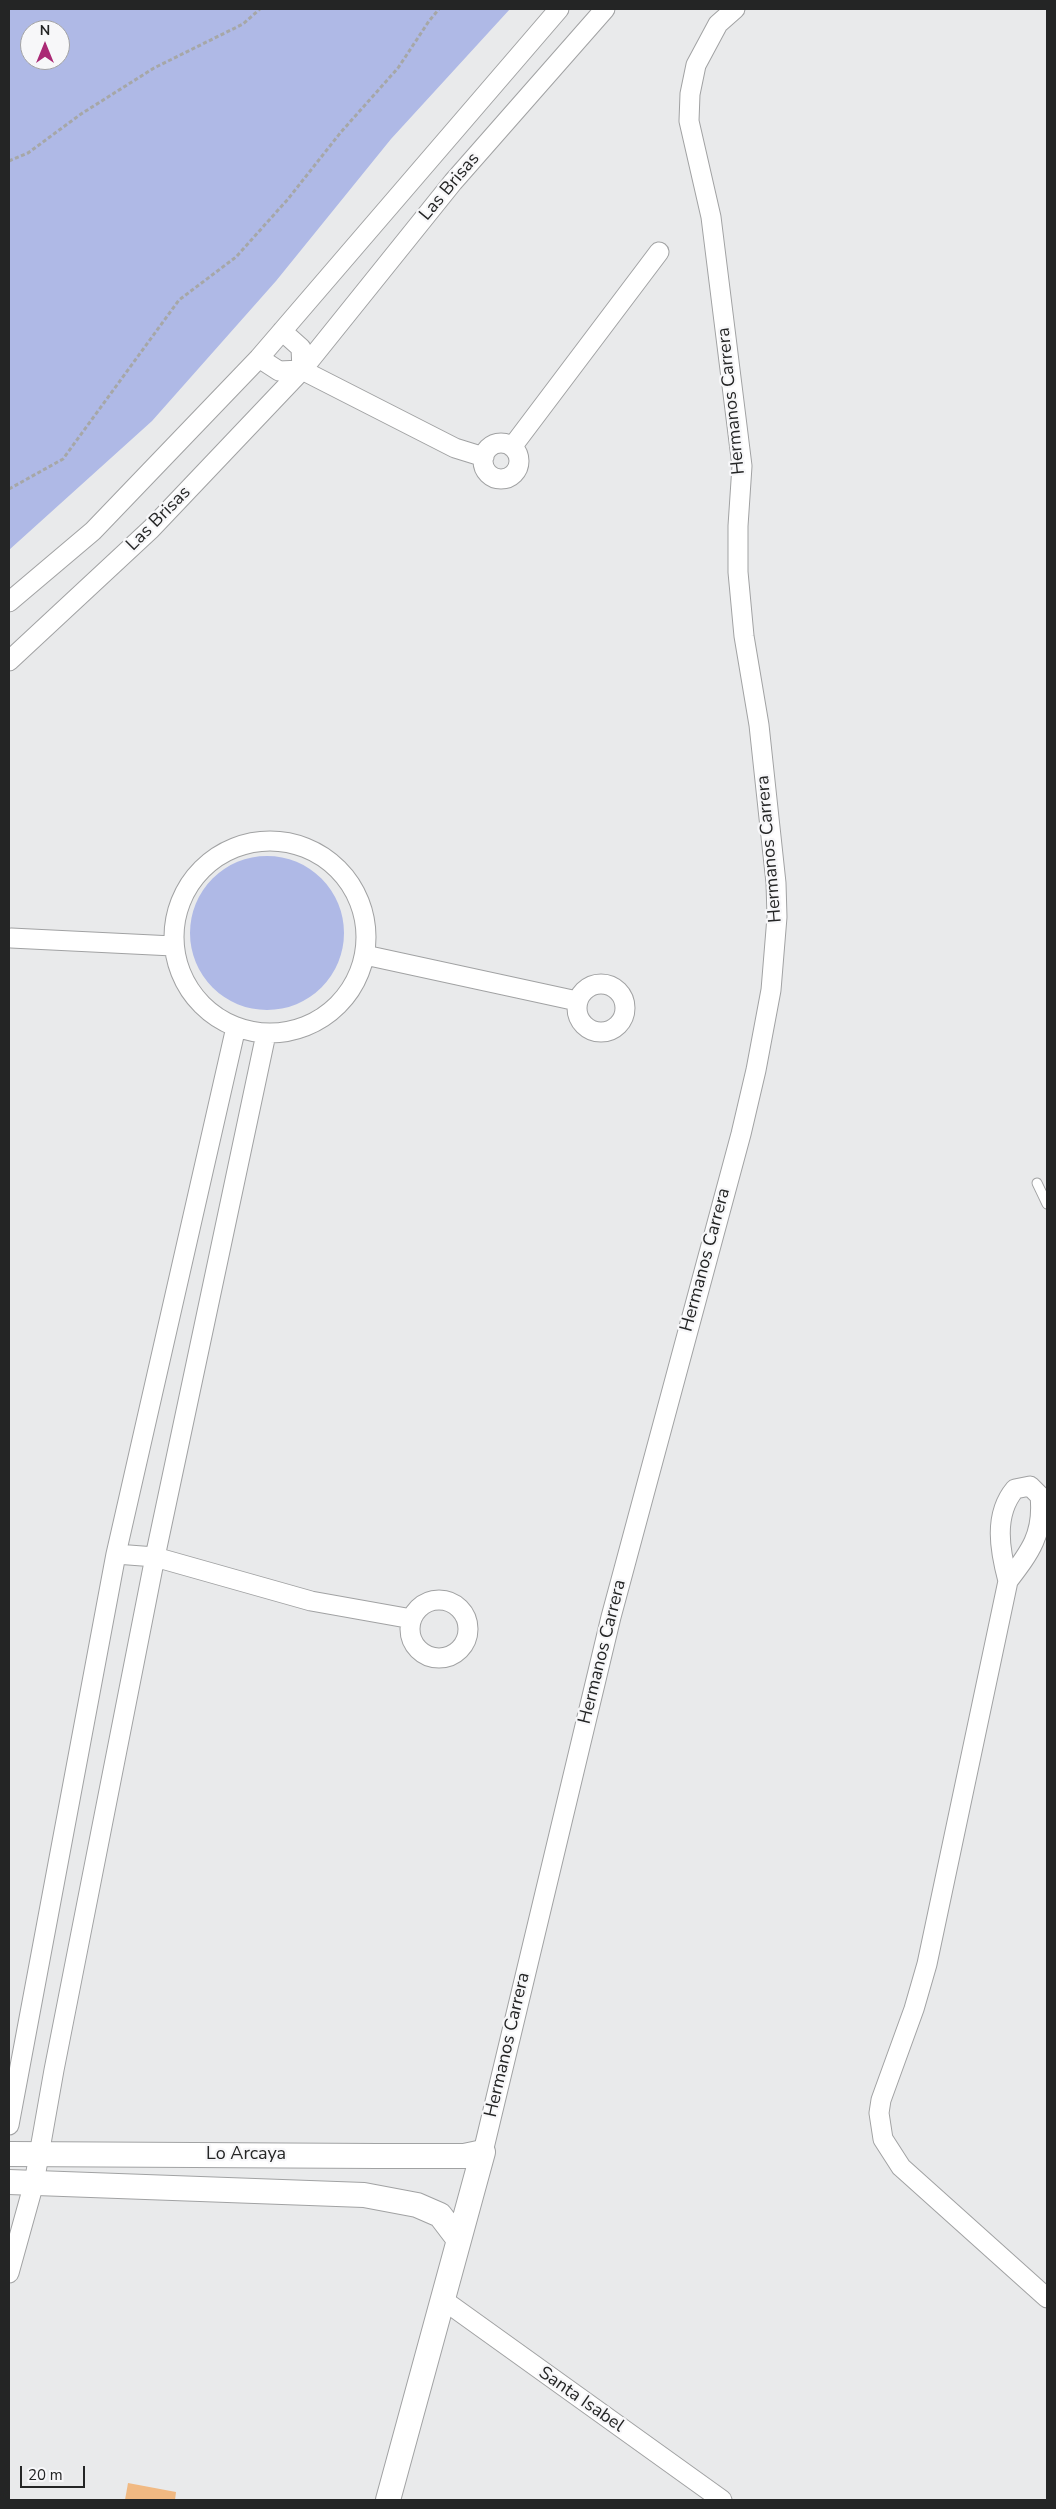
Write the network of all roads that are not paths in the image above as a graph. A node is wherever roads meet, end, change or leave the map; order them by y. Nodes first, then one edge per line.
1 (559, 9) edge
2 (605, 9) edge
3 (736, 9) edge
4 (659, 252) dead end
5 (282, 331) junction
6 (259, 358) junction
7 (302, 370) junction
8 (512, 447) junction
9 (484, 457) junction
10 (9, 602) edge
11 (9, 662) edge
12 (10, 936) edge
13 (173, 946) junction
14 (365, 955) junction
15 (577, 1001) dead end
16 (236, 1028) junction
17 (266, 1034) junction
18 (1037, 1183) dead end
19 (1047, 1204) edge
20 (116, 1554) junction
21 (155, 1557) junction
22 (1008, 1581) dead end
23 (412, 1619) dead end
24 (9, 2125) edge
25 (483, 2152) junction
26 (9, 2154) edge
27 (38, 2154) junction
28 (262, 2154) junction
29 (9, 2182) edge
30 (34, 2182) junction
31 (256, 2190) junction
32 (459, 2240) junction
33 (9, 2272) edge
34 (1047, 2298) edge
35 (442, 2299) junction
36 (388, 2500) edge
37 (722, 2500) edge

1 - 5 street, Las Brisas
2 - 7 street, Las Brisas
3 - 25 street, Hermanos Carrera
4 - 8 street
5 - 6 street, Las Brisas
5 - 7 street
6 - 7 street
6 - 10 street, Las Brisas
7 - 9 street
7 - 11 street, Las Brisas
8 - 9 street
8 - 9 street
12 - 13 street
13 - 14 street
13 - 16 street
14 - 15 street
14 - 17 street
16 - 17 street
16 - 20 street
17 - 21 street
18 - 19 lane
20 - 21 street
20 - 24 street
21 - 23 street
21 - 27 street
22 - 34 street
25 - 28 street, Lo Arcaya
25 - 32 street, Hermanos Carrera
26 - 27 street, Lo Arcaya
27 - 28 street, Lo Arcaya
27 - 30 street
28 - 31 street
29 - 30 street, Lo Arcaya
30 - 31 street, Lo Arcaya
30 - 33 street
31 - 32 street, Lo Arcaya
32 - 35 street, Hermanos Carrera
35 - 36 street, Hermanos Carrera
35 - 37 street, Santa Isabel

